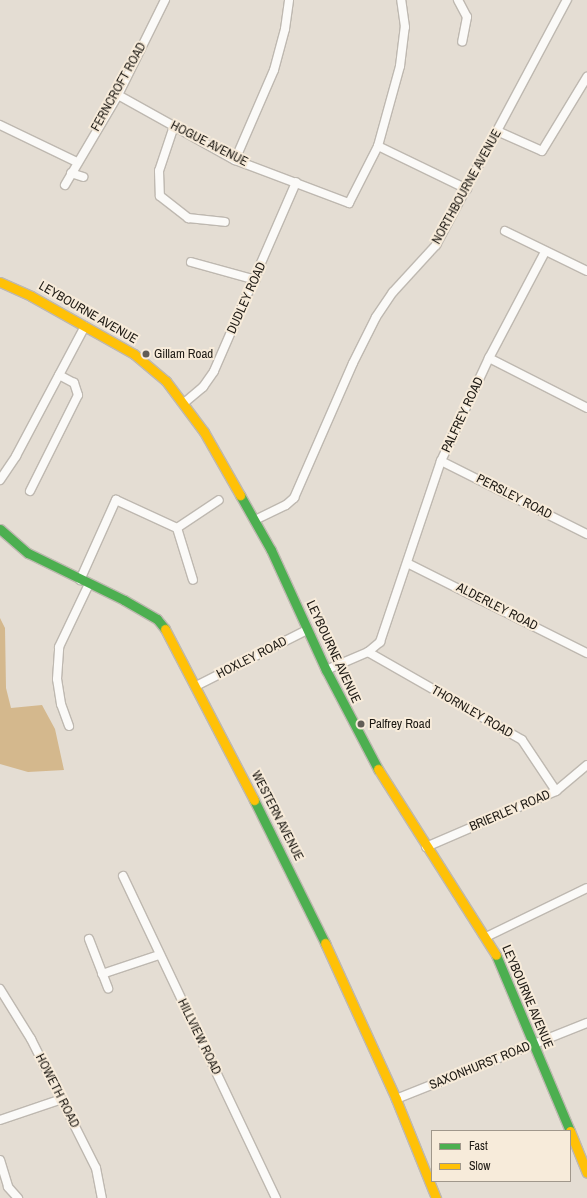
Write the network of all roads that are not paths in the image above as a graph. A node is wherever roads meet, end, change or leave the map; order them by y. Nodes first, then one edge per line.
1 (165, 0) edge
2 (289, 0) edge
3 (401, 0) edge
4 (458, 0) edge
5 (567, 0) edge
6 (462, 42) dead end
7 (587, 77) edge
8 (118, 96) junction
9 (0, 125) edge
10 (174, 126) junction
11 (497, 131) junction
12 (378, 146) junction
13 (235, 160) junction
14 (77, 162) junction
15 (71, 172) junction
16 (83, 177) dead end
17 (296, 182) junction
18 (65, 185) dead end
19 (467, 189) junction
20 (225, 222) dead end
21 (505, 231) dead end
22 (545, 252) junction
23 (192, 262) dead end
24 (587, 271) edge
25 (256, 280) junction
26 (0, 282) edge
27 (85, 326) junction
28 (489, 358) junction
29 (59, 375) junction
30 (184, 404) junction
31 (587, 408) edge
32 (441, 461) junction
33 (0, 480) edge
34 (30, 491) dead end
35 (219, 500) dead end
36 (255, 520) junction
37 (177, 528) junction
38 (0, 529) edge
39 (587, 534) edge
40 (407, 563) junction
41 (80, 580) junction
42 (193, 580) dead end
43 (89, 584) junction
44 (307, 630) junction
45 (368, 652) junction
46 (587, 653) edge
47 (326, 670) junction
48 (196, 686) junction
49 (70, 726) dead end
50 (587, 765) edge
51 (556, 791) junction
52 (426, 847) junction
53 (123, 876) dead end
54 (587, 888) edge
55 (486, 937) junction
56 (89, 940) dead end
57 (159, 955) junction
58 (102, 974) junction
59 (0, 988) edge
60 (108, 988) dead end
61 (587, 1022) edge
62 (534, 1044) junction
63 (62, 1099) junction
64 (396, 1099) junction
65 (0, 1120) edge
66 (570, 1130) edge
67 (571, 1133) edge
68 (0, 1160) edge
69 (587, 1173) edge
70 (18, 1198) edge
71 (102, 1198) edge
72 (276, 1198) edge
73 (436, 1198) edge

1 - 8 street, FERNCROFT ROAD
2 - 13 street
3 - 12 street
4 - 6 street
5 - 11 street, NORTHBOURNE AVENUE
7 - 11 street
8 - 10 street, HOGUE AVENUE
8 - 14 street, FERNCROFT ROAD
9 - 14 street
10 - 13 street, HOGUE AVENUE
10 - 20 street
11 - 19 street, NORTHBOURNE AVENUE
12 - 17 street, HOGUE AVENUE
12 - 19 street
13 - 17 street, HOGUE AVENUE
14 - 15 street, FERNCROFT ROAD
15 - 16 street
15 - 18 street, FERNCROFT ROAD
17 - 25 street, DUDLEY ROAD
19 - 36 street, NORTHBOURNE AVENUE
21 - 22 street
22 - 24 street
22 - 28 street, PALFREY ROAD
23 - 25 street
25 - 30 street, DUDLEY ROAD
26 - 27 street, LEYBOURNE AVENUE
27 - 29 street
27 - 30 street, LEYBOURNE AVENUE
28 - 31 street
28 - 32 street, PALFREY ROAD
29 - 33 street
29 - 34 street
30 - 36 street, LEYBOURNE AVENUE
32 - 39 street, PERSLEY ROAD
32 - 40 street, PALFREY ROAD
35 - 37 street
36 - 44 street, LEYBOURNE AVENUE
37 - 41 street
37 - 42 street
38 - 41 street, WESTERN AVENUE
40 - 45 street, PALFREY ROAD
40 - 46 street, ALDERLEY ROAD
41 - 43 street, WESTERN AVENUE
43 - 48 street, WESTERN AVENUE
43 - 49 street
44 - 47 street, LEYBOURNE AVENUE
44 - 48 street, HOXLEY ROAD
45 - 47 street, PALFREY ROAD
45 - 51 street, THORNLEY ROAD
47 - 52 street, LEYBOURNE AVENUE
48 - 64 street, WESTERN AVENUE
50 - 51 street, BRIERLEY ROAD
51 - 52 street, BRIERLEY ROAD
52 - 55 street, LEYBOURNE AVENUE
53 - 57 street, HILLVIEW ROAD
54 - 55 street
55 - 62 street, LEYBOURNE AVENUE
56 - 58 street
57 - 58 street
57 - 72 street, HILLVIEW ROAD
58 - 60 street
59 - 63 street, HOWETH ROAD
61 - 62 street, SAXONHURST ROAD
62 - 64 street, SAXONHURST ROAD
62 - 66 street, LEYBOURNE AVENUE
63 - 65 street
63 - 71 street, HOWETH ROAD
64 - 73 street, WESTERN AVENUE
67 - 69 street, LEYBOURNE AVENUE
68 - 70 street

